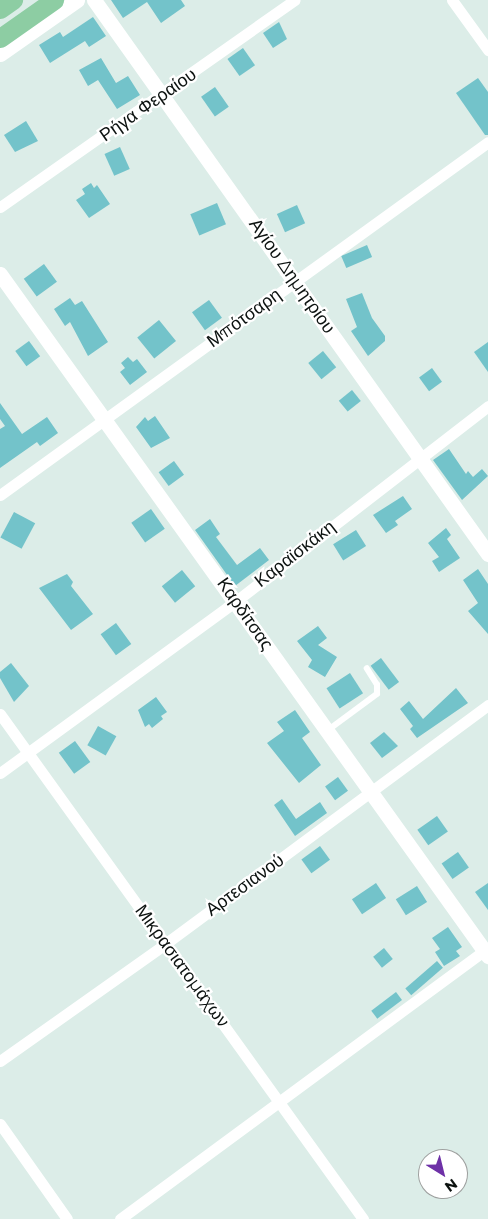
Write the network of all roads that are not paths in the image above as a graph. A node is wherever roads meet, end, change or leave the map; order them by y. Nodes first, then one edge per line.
1 (13, 0) edge
2 (54, 0) edge
3 (77, 0) edge
4 (94, 0) edge
5 (295, 0) edge
6 (452, 0) edge
7 (0, 9) edge
8 (0, 38) edge
9 (488, 50) edge
10 (0, 54) edge
11 (164, 95) junction
12 (488, 142) edge
13 (0, 207) edge
14 (0, 274) edge
15 (295, 280) junction
16 (488, 406) edge
17 (104, 420) junction
18 (419, 456) junction
19 (0, 495) edge
20 (488, 554) edge
21 (236, 601) junction
22 (367, 669) dead end
23 (488, 705) edge
24 (0, 714) edge
25 (327, 731) junction
26 (28, 754) junction
27 (0, 773) edge
28 (371, 792) junction
29 (165, 944) junction
30 (487, 952) edge
31 (0, 1061) edge
32 (280, 1101) junction
33 (0, 1124) edge
34 (67, 1219) edge
35 (120, 1219) edge
36 (363, 1219) edge

1 - 7 main road
2 - 8 main road
3 - 10 street
4 - 11 street, Αγίου Δημητρίου
5 - 11 street, Ρήγα Φεραίου
6 - 9 street
11 - 13 street, Ρήγα Φεραίου
11 - 15 street, Αγίου Δημητρίου
12 - 15 street, Μπότσαρη
14 - 17 street, Καρδίτσας
15 - 17 street, Μπότσαρη
15 - 18 street, Αγίου Δημητρίου
16 - 18 street, Καραϊσκάκη
17 - 19 street, Μπότσαρη
17 - 21 street, Καρδίτσας
18 - 20 street, Αγίου Δημητρίου
18 - 21 street, Καραϊσκάκη
21 - 25 street, Καρδίτσας
21 - 26 street, Καραϊσκάκη
22 - 25 lane
23 - 28 street, Αρτεσιανού
24 - 26 street, Μικρασιατομάχων
25 - 28 street, Καρδίτσας
26 - 27 street, Καραϊσκάκη
26 - 29 street, Μικρασιατομάχων
28 - 29 street, Αρτεσιανού
28 - 30 street, Καρδίτσας
29 - 31 street, Αρτεσιανού
29 - 32 street, Μικρασιατομάχων
30 - 32 street
32 - 35 street
32 - 36 street, Μικρασιατομάχων
33 - 34 street

